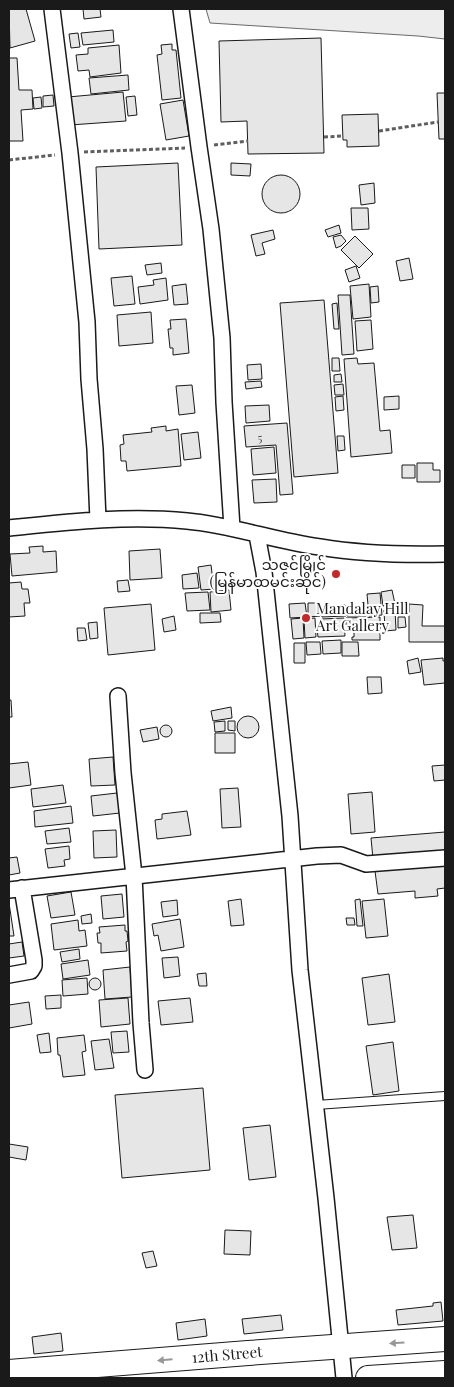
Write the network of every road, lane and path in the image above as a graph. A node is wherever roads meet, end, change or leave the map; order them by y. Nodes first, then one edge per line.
1 (52, 9) edge
2 (181, 9) edge
3 (438, 122) dead end
4 (379, 131) dead end
5 (343, 136) dead end
6 (324, 137) dead end
7 (248, 141) dead end
8 (199, 147) junction
9 (70, 153) junction
10 (9, 160) edge
11 (98, 520) junction
12 (9, 528) edge
13 (232, 528) junction
14 (257, 535) junction
15 (445, 554) edge
16 (118, 696) dead end
17 (292, 858) junction
18 (445, 858) edge
19 (134, 876) junction
20 (15, 889) edge
21 (9, 975) edge
22 (145, 1070) dead end
23 (445, 1096) edge
24 (316, 1106) junction
25 (445, 1340) edge
26 (340, 1346) junction
27 (9, 1372) edge
28 (445, 1373) edge
29 (344, 1378) edge
30 (368, 1378) edge

1 - 9 street
2 - 8 street
3 - 4 path
5 - 6 path
7 - 8 path
8 - 9 path
8 - 13 street
9 - 10 path
9 - 11 street
11 - 12 street
11 - 13 street
13 - 14 street
14 - 15 street
14 - 17 street
16 - 19 street
17 - 18 street
17 - 19 street
17 - 24 street
19 - 20 street
19 - 22 street
20 - 21 street
23 - 24 lane
24 - 26 street
25 -> 26 main road, 12th Street
26 -> 27 main road, 12th Street
26 - 29 street
28 - 30 main road

